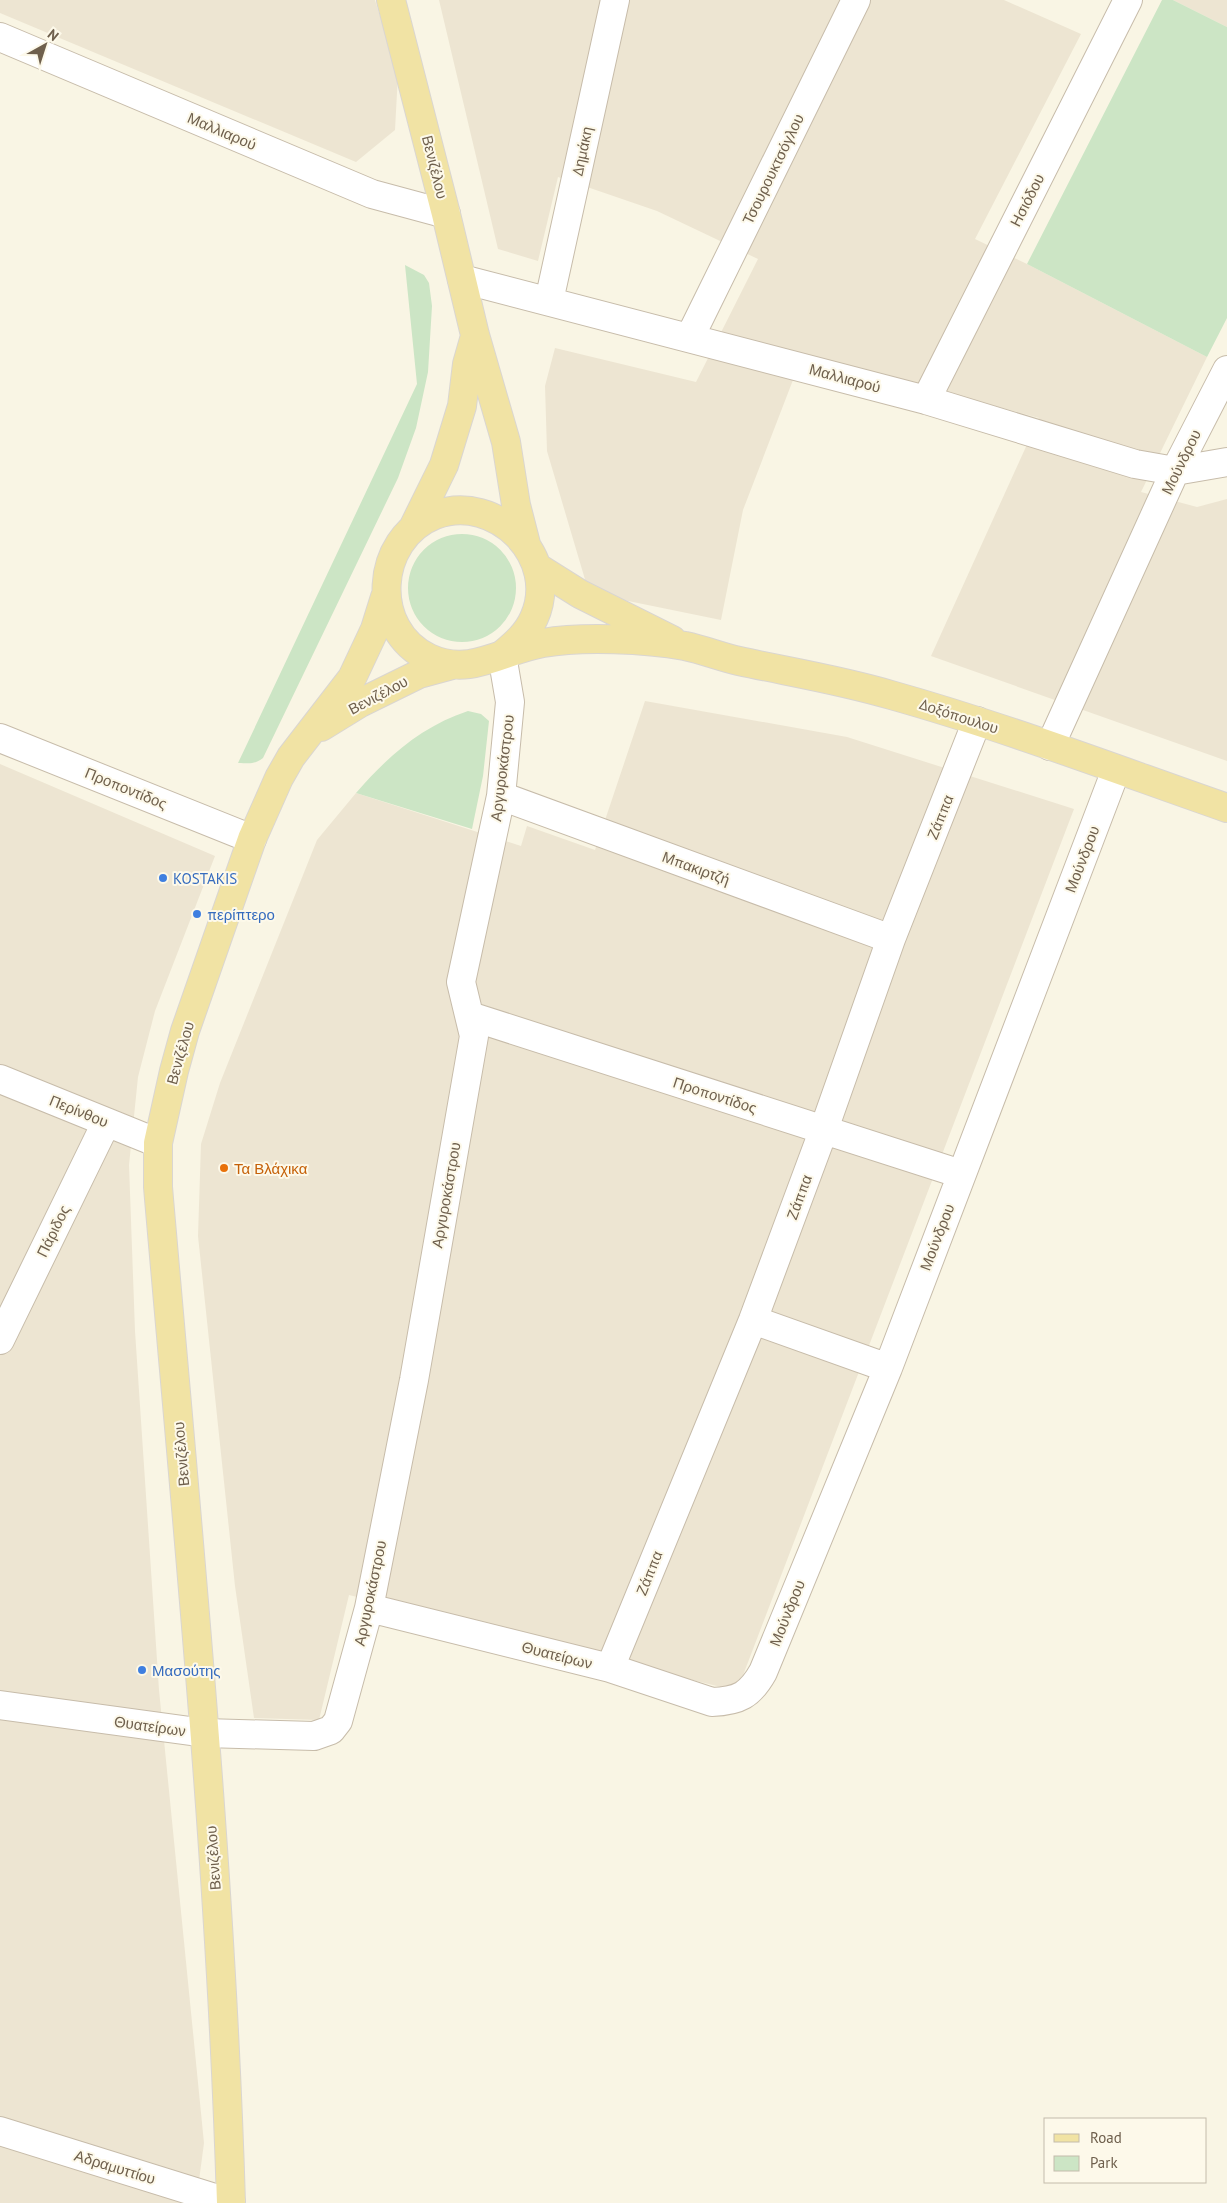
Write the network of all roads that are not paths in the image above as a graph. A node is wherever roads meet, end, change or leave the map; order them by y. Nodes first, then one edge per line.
1 (391, 0) edge
2 (615, 0) edge
3 (856, 0) edge
4 (1128, 0) edge
5 (0, 37) edge
6 (446, 214) junction
7 (462, 279) junction
8 (549, 301) junction
9 (475, 335) junction
10 (690, 337) junction
11 (1227, 370) edge
12 (926, 400) junction
13 (1227, 462) edge
14 (1176, 471) junction
15 (413, 528) junction
16 (532, 556) junction
17 (385, 597) junction
18 (685, 646) junction
19 (502, 655) junction
20 (452, 665) junction
21 (977, 722) junction
22 (309, 734) junction
23 (0, 738) edge
24 (1050, 746) junction
25 (1116, 770) junction
26 (501, 796) junction
27 (1227, 808) edge
28 (252, 839) junction
29 (892, 939) junction
30 (470, 1016) junction
31 (0, 1079) edge
32 (106, 1123) junction
33 (824, 1129) junction
34 (158, 1143) junction
35 (961, 1174) junction
36 (753, 1320) junction
37 (0, 1340) edge
38 (888, 1368) junction
39 (368, 1608) junction
40 (610, 1668) junction
41 (743, 1696) joint
42 (0, 1705) edge
43 (331, 1730) joint
44 (205, 1733) junction
45 (0, 2131) edge
46 (231, 2203) edge

1 - 6 main road, Βενιζέλου
2 - 8 street, Δημάκη
3 - 10 street, Τσουρουκτσόγλου
4 - 12 street, Ησιόδου
5 - 6 street, Μαλλιαρού
6 - 7 main road, Βενιζέλου
7 - 8 street, Μαλλιαρού
7 - 9 main road, Βενιζέλου
8 - 10 street, Μαλλιαρού
9 - 15 main road, Βενιζέλου
9 - 16 main road, Βενιζέλου
10 - 12 street, Μαλλιαρού
11 - 14 street, Μούνδρου
12 - 14 street, Μαλλιαρού
13 - 14 street, Μαλλιαρού
14 - 24 street, Μούνδρου
15 - 16 main road
15 - 17 main road
16 - 18 main road
16 - 19 main road
17 - 20 main road
17 - 22 main road, Βενιζέλου
18 - 19 main road
18 - 21 main road, Δοξόπουλου
19 - 20 main road
19 - 26 street, Αργυροκάστρου
20 - 22 main road, Βενιζέλου
21 - 24 main road, Δοξόπουλου
21 - 29 street, Ζάππα
22 - 28 main road, Βενιζέλου
23 - 28 street, Προποντίδος
24 - 25 main road, Δοξόπουλου
25 - 27 main road, Δοξόπουλου
25 - 35 street, Μούνδρου
26 - 29 street, Μπακιρτζή
26 - 30 street, Αργυροκάστρου
28 - 34 main road, Βενιζέλου
29 - 33 street, Ζάππα
30 - 33 street, Προποντίδος
30 - 39 street, Αργυροκάστρου
31 - 32 street, Περίνθου
32 - 34 street, Περίνθου
32 - 37 street, Πάριδος
33 - 35 street, Προποντίδος
33 - 36 street, Ζάππα
34 - 44 main road, Βενιζέλου
35 - 38 street, Μούνδρου
36 - 38 street
36 - 40 street, Ζάππα
38 - 41 street, Μούνδρου
39 - 40 street, Θυατείρων
39 - 43 street, Αργυροκάστρου
40 - 41 street, Θυατείρων
42 - 44 street, Θυατείρων
43 - 44 street, Θυατείρων
44 - 46 main road, Βενιζέλου
45 - 46 street, Αδραμυττίου

